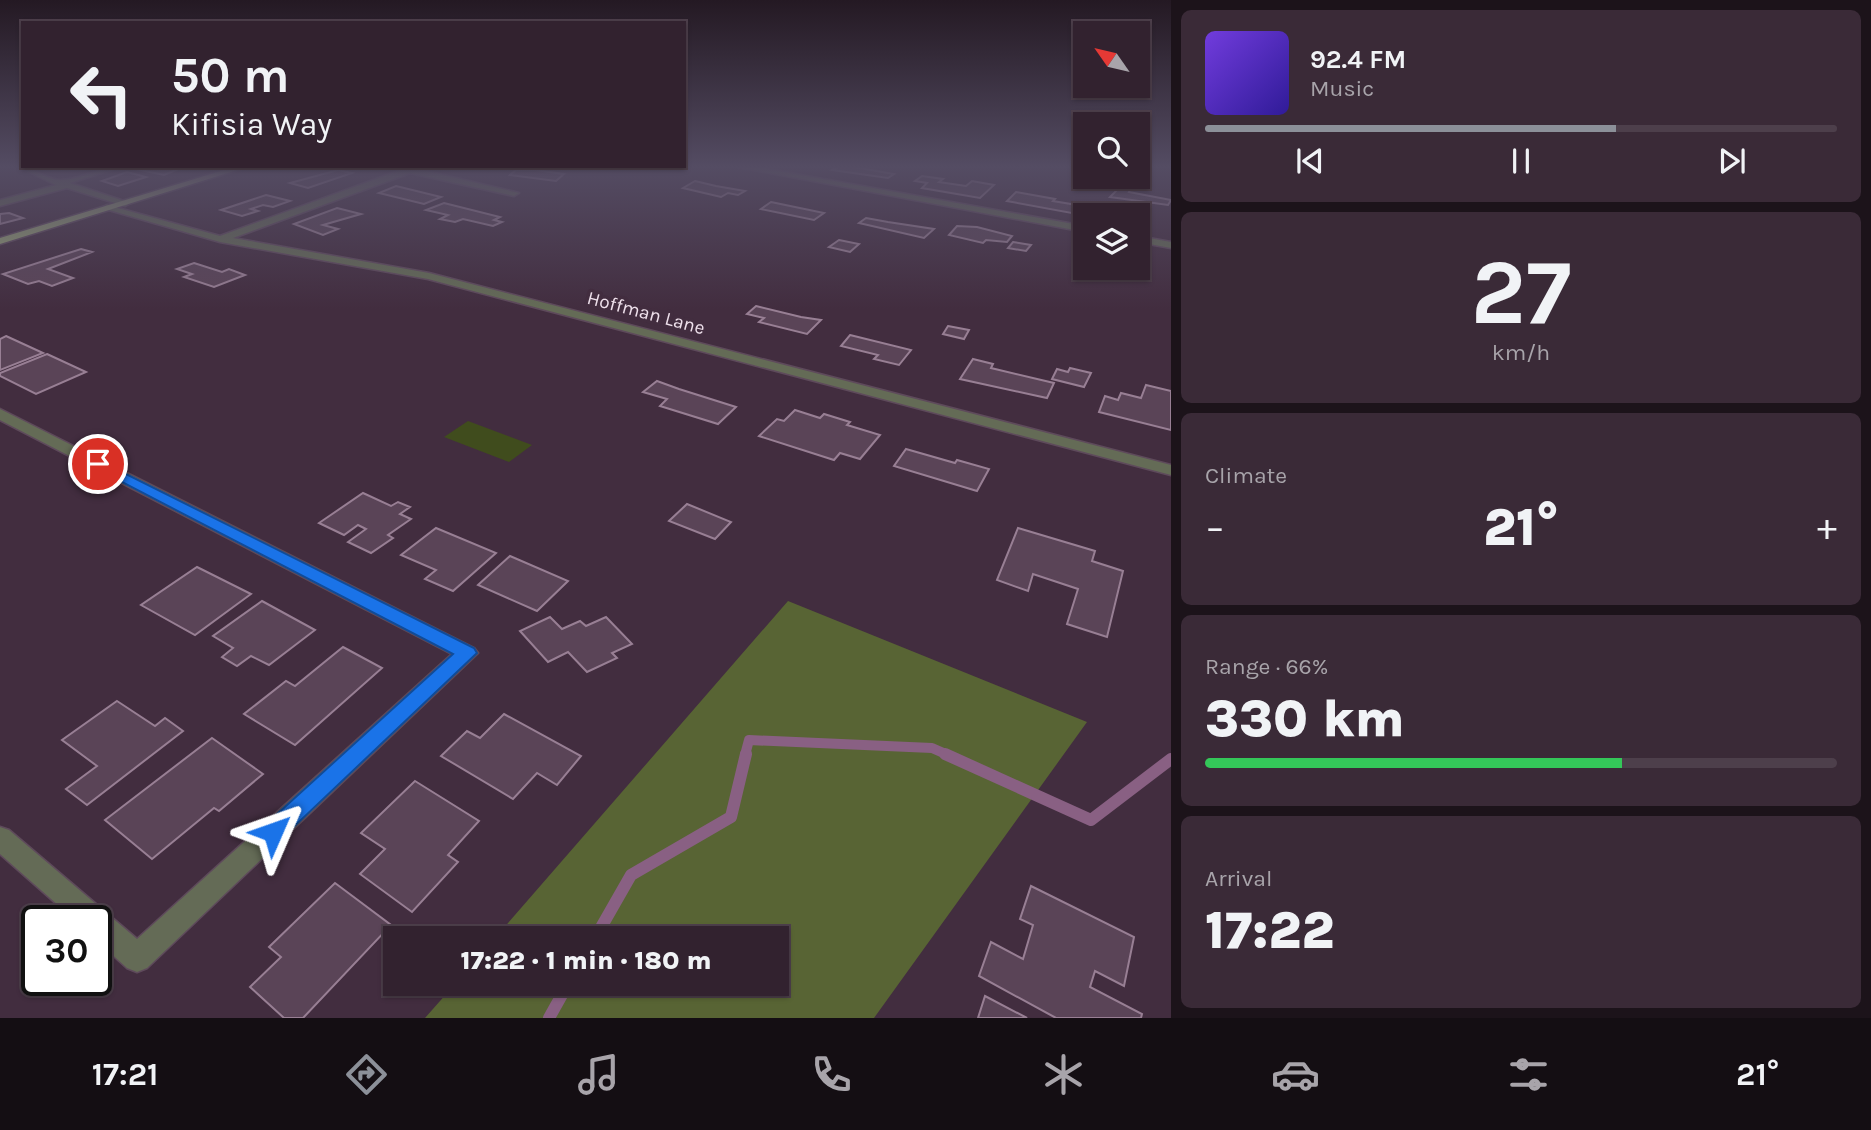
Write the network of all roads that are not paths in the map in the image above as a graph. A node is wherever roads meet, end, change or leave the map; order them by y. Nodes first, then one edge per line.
1 (86, 215) edge
2 (131, 215) edge
3 (287, 215) edge
4 (1005, 215) edge
5 (1073, 227) edge
6 (220, 239) junction
7 (0, 241) edge
8 (1150, 241) edge
9 (1171, 245) edge
10 (0, 414) edge
11 (1171, 470) edge
12 (0, 838) edge
13 (77, 905) edge
14 (112, 936) edge

1 - 7 main road
2 - 6 street, Hoffman Lane
3 - 6 street
4 - 5 street
6 - 11 street, Hoffman Lane
8 - 9 street
10 - 14 street
12 - 13 street

